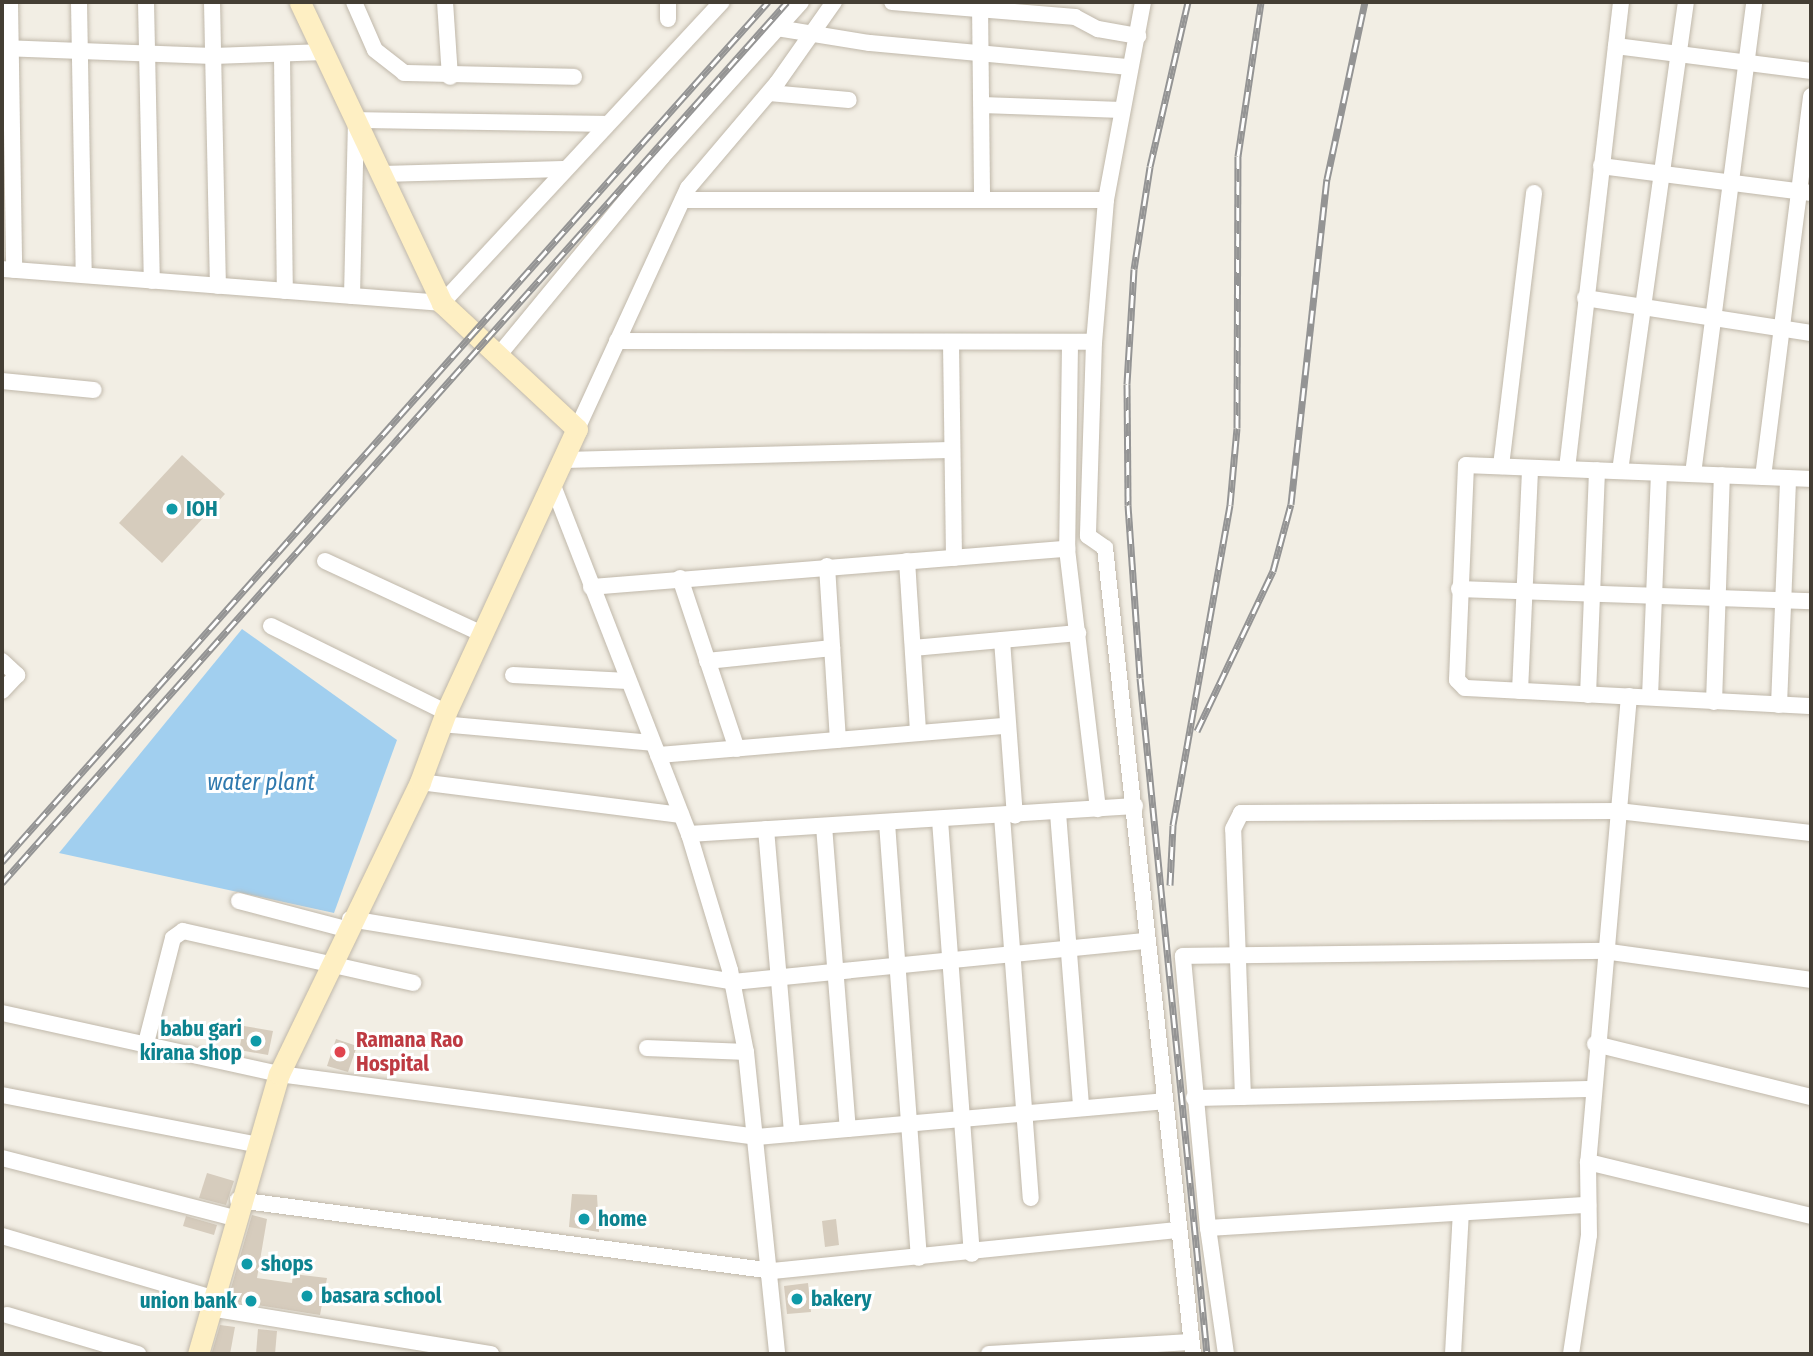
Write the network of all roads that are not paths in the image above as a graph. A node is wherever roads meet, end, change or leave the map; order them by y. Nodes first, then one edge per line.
1 (10, 2) edge
2 (79, 2) edge
3 (146, 2) edge
4 (212, 2) edge
5 (300, 2) edge
6 (354, 2) edge
7 (445, 2) edge
8 (667, 2) edge
9 (722, 2) edge
10 (801, 2) edge
11 (834, 2) edge
12 (892, 2) edge
13 (1143, 2) edge
14 (1621, 2) edge
15 (1686, 2) edge
16 (1754, 2) edge
17 (980, 5) edge
18 (668, 19) dead end
19 (778, 28) junction
20 (812, 34) junction
21 (1138, 36) junction
22 (1616, 46) junction
23 (7, 48) edge
24 (80, 51) junction
25 (325, 52) junction
26 (978, 52) junction
27 (148, 54) junction
28 (1679, 54) junction
29 (214, 56) junction
30 (282, 57) junction
31 (1747, 63) junction
32 (1130, 67) junction
33 (1811, 71) edge
34 (450, 77) junction
35 (574, 77) dead end
36 (769, 93) junction
37 (1811, 96) edge
38 (849, 100) dead end
39 (982, 105) junction
40 (1122, 110) junction
41 (356, 120) junction
42 (604, 124) junction
43 (1601, 166) junction
44 (564, 169) junction
45 (381, 174) junction
46 (1663, 174) junction
47 (1733, 183) junction
48 (1804, 192) edge
49 (1534, 193) dead end
50 (982, 198) junction
51 (682, 200) junction
52 (1106, 200) junction
53 (8, 269) edge
54 (84, 275) junction
55 (152, 281) junction
56 (218, 286) junction
57 (285, 291) junction
58 (352, 296) junction
59 (1586, 298) junction
60 (442, 303) junction
61 (1643, 307) junction
62 (1709, 317) junction
63 (1780, 328) junction
64 (1811, 333) edge
65 (617, 341) junction
66 (1094, 342) junction
67 (951, 343) junction
68 (1070, 344) junction
69 (498, 356) junction
70 (2, 382) edge
71 (94, 390) dead end
72 (577, 429) junction
73 (951, 450) junction
74 (563, 460) junction
75 (1501, 466) junction
76 (1530, 467) junction
77 (1567, 469) junction
78 (1597, 470) junction
79 (1620, 471) junction
80 (1659, 473) junction
81 (1693, 474) junction
82 (1722, 475) junction
83 (1763, 477) junction
84 (1788, 478) junction
85 (1811, 479) edge
86 (552, 483) junction
87 (1067, 549) junction
88 (954, 558) junction
89 (325, 561) dead end
90 (907, 561) junction
91 (827, 566) junction
92 (680, 578) junction
93 (592, 587) junction
94 (1460, 589) junction
95 (1521, 591) junction
96 (1590, 594) junction
97 (1653, 596) junction
98 (1718, 596) junction
99 (1786, 601) junction
100 (1811, 601) edge
101 (271, 626) dead end
102 (1078, 633) junction
103 (482, 634) junction
104 (1002, 640) junction
105 (832, 648) junction
106 (912, 648) junction
107 (2, 661) edge
108 (707, 661) junction
109 (513, 675) dead end
110 (628, 681) junction
111 (2, 691) edge
112 (1520, 691) junction
113 (1588, 695) junction
114 (1629, 696) junction
115 (1650, 697) junction
116 (1714, 702) junction
117 (1779, 705) junction
118 (1811, 706) edge
119 (444, 718) junction
120 (1007, 726) junction
121 (918, 733) junction
122 (838, 740) junction
123 (655, 749) junction
124 (737, 749) junction
125 (420, 782) junction
126 (1135, 806) junction
127 (1098, 808) junction
128 (1618, 811) junction
129 (1058, 813) junction
130 (681, 815) junction
131 (1009, 816) junction
132 (940, 820) junction
133 (887, 823) junction
134 (824, 826) junction
135 (766, 830) junction
136 (1811, 833) edge
137 (689, 834) junction
138 (239, 901) dead end
139 (348, 924) junction
140 (1147, 942) junction
141 (1067, 949) junction
142 (1603, 951) junction
143 (1010, 954) junction
144 (1238, 955) junction
145 (951, 960) junction
146 (329, 964) junction
147 (895, 964) junction
148 (837, 971) junction
149 (780, 977) junction
150 (1811, 980) edge
151 (733, 982) junction
152 (413, 983) dead end
153 (2, 1013) edge
154 (146, 1043) junction
155 (1595, 1044) junction
156 (647, 1048) dead end
157 (746, 1052) junction
158 (279, 1074) junction
159 (1591, 1089) junction
160 (2, 1095) edge
161 (1243, 1097) junction
162 (1811, 1097) edge
163 (1194, 1098) junction
164 (1164, 1101) junction
165 (1081, 1108) junction
166 (1023, 1113) junction
167 (965, 1119) junction
168 (906, 1124) junction
169 (848, 1129) junction
170 (792, 1134) junction
171 (756, 1137) junction
172 (255, 1144) junction
173 (2, 1158) edge
174 (1588, 1162) junction
175 (1031, 1198) dead end
176 (1588, 1205) junction
177 (236, 1209) junction
178 (1461, 1213) junction
179 (1811, 1216) edge
180 (1208, 1228) junction
181 (1179, 1230) junction
182 (2, 1236) edge
183 (972, 1254) junction
184 (919, 1258) junction
185 (773, 1271) junction
186 (211, 1303) junction
187 (7, 1315) dead end
188 (1192, 1348) edge
189 (138, 1354) edge
190 (198, 1354) edge
191 (491, 1354) edge
192 (777, 1354) edge
193 (989, 1354) edge
194 (1226, 1354) edge
195 (1453, 1354) edge
196 (1571, 1354) edge

1 - 23 street
2 - 24 street
3 - 27 street
4 - 29 street
5 - 25 main road
6 - 34 street
7 - 34 street
8 - 18 street
9 - 42 street
10 - 19 street
11 - 20 street
12 - 17 street
13 - 21 street
14 - 22 street
15 - 28 street
16 - 31 street
17 - 21 street
17 - 26 street
19 - 20 street
19 - 69 street
20 - 26 street
20 - 36 street
21 - 32 street
22 - 28 street
22 - 43 street
23 - 24 street
23 - 53 street
24 - 27 street
24 - 54 street
25 - 30 street
25 - 41 main road
26 - 32 street
26 - 39 street
27 - 29 street
27 - 55 street
28 - 31 street
28 - 46 street
29 - 30 street
29 - 56 street
30 - 57 street
31 - 33 street
31 - 47 street
32 - 40 street
34 - 35 street
36 - 38 street
36 - 51 street
37 - 48 street
39 - 40 street
39 - 50 street
40 - 52 street
41 - 42 street
41 - 45 main road
41 - 58 street
42 - 44 street
43 - 46 street
43 - 59 street
44 - 45 street
44 - 60 street
45 - 60 main road
46 - 47 street
46 - 61 street
47 - 48 street
47 - 62 street
48 - 63 street
49 - 75 street
50 - 51 street
50 - 52 street
51 - 65 street
52 - 66 street
53 - 54 street
54 - 55 street
55 - 56 street
56 - 57 street
57 - 58 street
58 - 60 street
59 - 61 street
59 - 77 street
60 - 69 main road
61 - 62 street
61 - 79 street
62 - 63 street
62 - 81 street
63 - 64 street
63 - 83 street
65 - 67 street
65 - 72 street
66 - 68 street
66 - 126 street
67 - 68 street
67 - 73 street
68 - 87 street
69 - 72 main road
70 - 71 street
72 - 74 main road
73 - 74 street
73 - 88 street
74 - 86 main road
75 - 76 street
75 - 94 street
76 - 77 street
76 - 95 street
77 - 78 street
78 - 79 street
78 - 96 street
79 - 80 street
80 - 81 street
80 - 97 street
81 - 82 street
82 - 83 street
82 - 98 street
83 - 84 street
84 - 85 street
84 - 99 street
86 - 93 street
86 - 103 main road
87 - 88 street
87 - 102 street
88 - 90 street
89 - 103 street
90 - 91 street
90 - 106 street
91 - 92 street
91 - 105 street
92 - 93 street
92 - 108 street
93 - 110 street
94 - 95 street
94 - 112 street
95 - 96 street
95 - 112 street
96 - 97 street
96 - 113 street
97 - 98 street
97 - 115 street
98 - 99 street
98 - 116 street
99 - 100 street
99 - 117 street
101 - 119 street
102 - 104 street
102 - 127 street
103 - 119 main road
104 - 106 street
104 - 120 street
105 - 108 street
105 - 122 street
106 - 121 street
107 - 111 street
108 - 124 street
109 - 110 street
110 - 123 street
112 - 113 street
113 - 114 street
114 - 115 street
114 - 128 street
115 - 116 street
116 - 117 street
117 - 118 street
119 - 123 street
119 - 125 main road
120 - 121 street
120 - 131 street
121 - 122 street
122 - 124 street
123 - 124 street
123 - 130 street
125 - 130 street
125 - 139 main road
126 - 127 street
126 - 140 street
127 - 129 street
128 - 136 street
128 - 142 street
128 - 144 street
129 - 131 street
129 - 141 street
130 - 137 street
131 - 132 street
131 - 143 street
132 - 133 street
132 - 145 street
133 - 134 street
133 - 147 street
134 - 135 street
134 - 148 street
135 - 137 street
135 - 149 street
137 - 151 street
138 - 139 street
139 - 146 main road
139 - 151 street
140 - 141 street
140 - 164 street
141 - 143 street
141 - 165 street
142 - 144 street
142 - 150 street
142 - 155 street
143 - 145 street
143 - 166 street
144 - 161 street
144 - 163 street
145 - 147 street
145 - 167 street
146 - 152 street
146 - 154 street
146 - 158 main road
147 - 148 street
147 - 168 street
148 - 149 street
148 - 169 street
149 - 151 street
149 - 170 street
151 - 157 street
153 - 154 street
154 - 158 street
155 - 159 street
155 - 162 street
156 - 157 street
157 - 171 street
158 - 171 street
158 - 172 main road
159 - 161 street
159 - 174 street
160 - 172 street
161 - 163 street
163 - 180 street
164 - 165 street
164 - 181 street
165 - 166 street
166 - 167 street
166 - 175 street
167 - 168 street
167 - 183 street
168 - 169 street
168 - 184 street
169 - 170 street
170 - 171 street
171 - 185 street
172 - 177 main road
173 - 177 street
174 - 176 street
174 - 179 street
176 - 178 street
176 - 196 street
177 - 185 street
177 - 186 main road
178 - 180 street
178 - 195 street
180 - 194 street
181 - 183 street
181 - 188 street
182 - 186 street
183 - 184 street
184 - 185 street
185 - 192 street
186 - 190 main road
186 - 191 street
187 - 189 street
188 - 193 street

